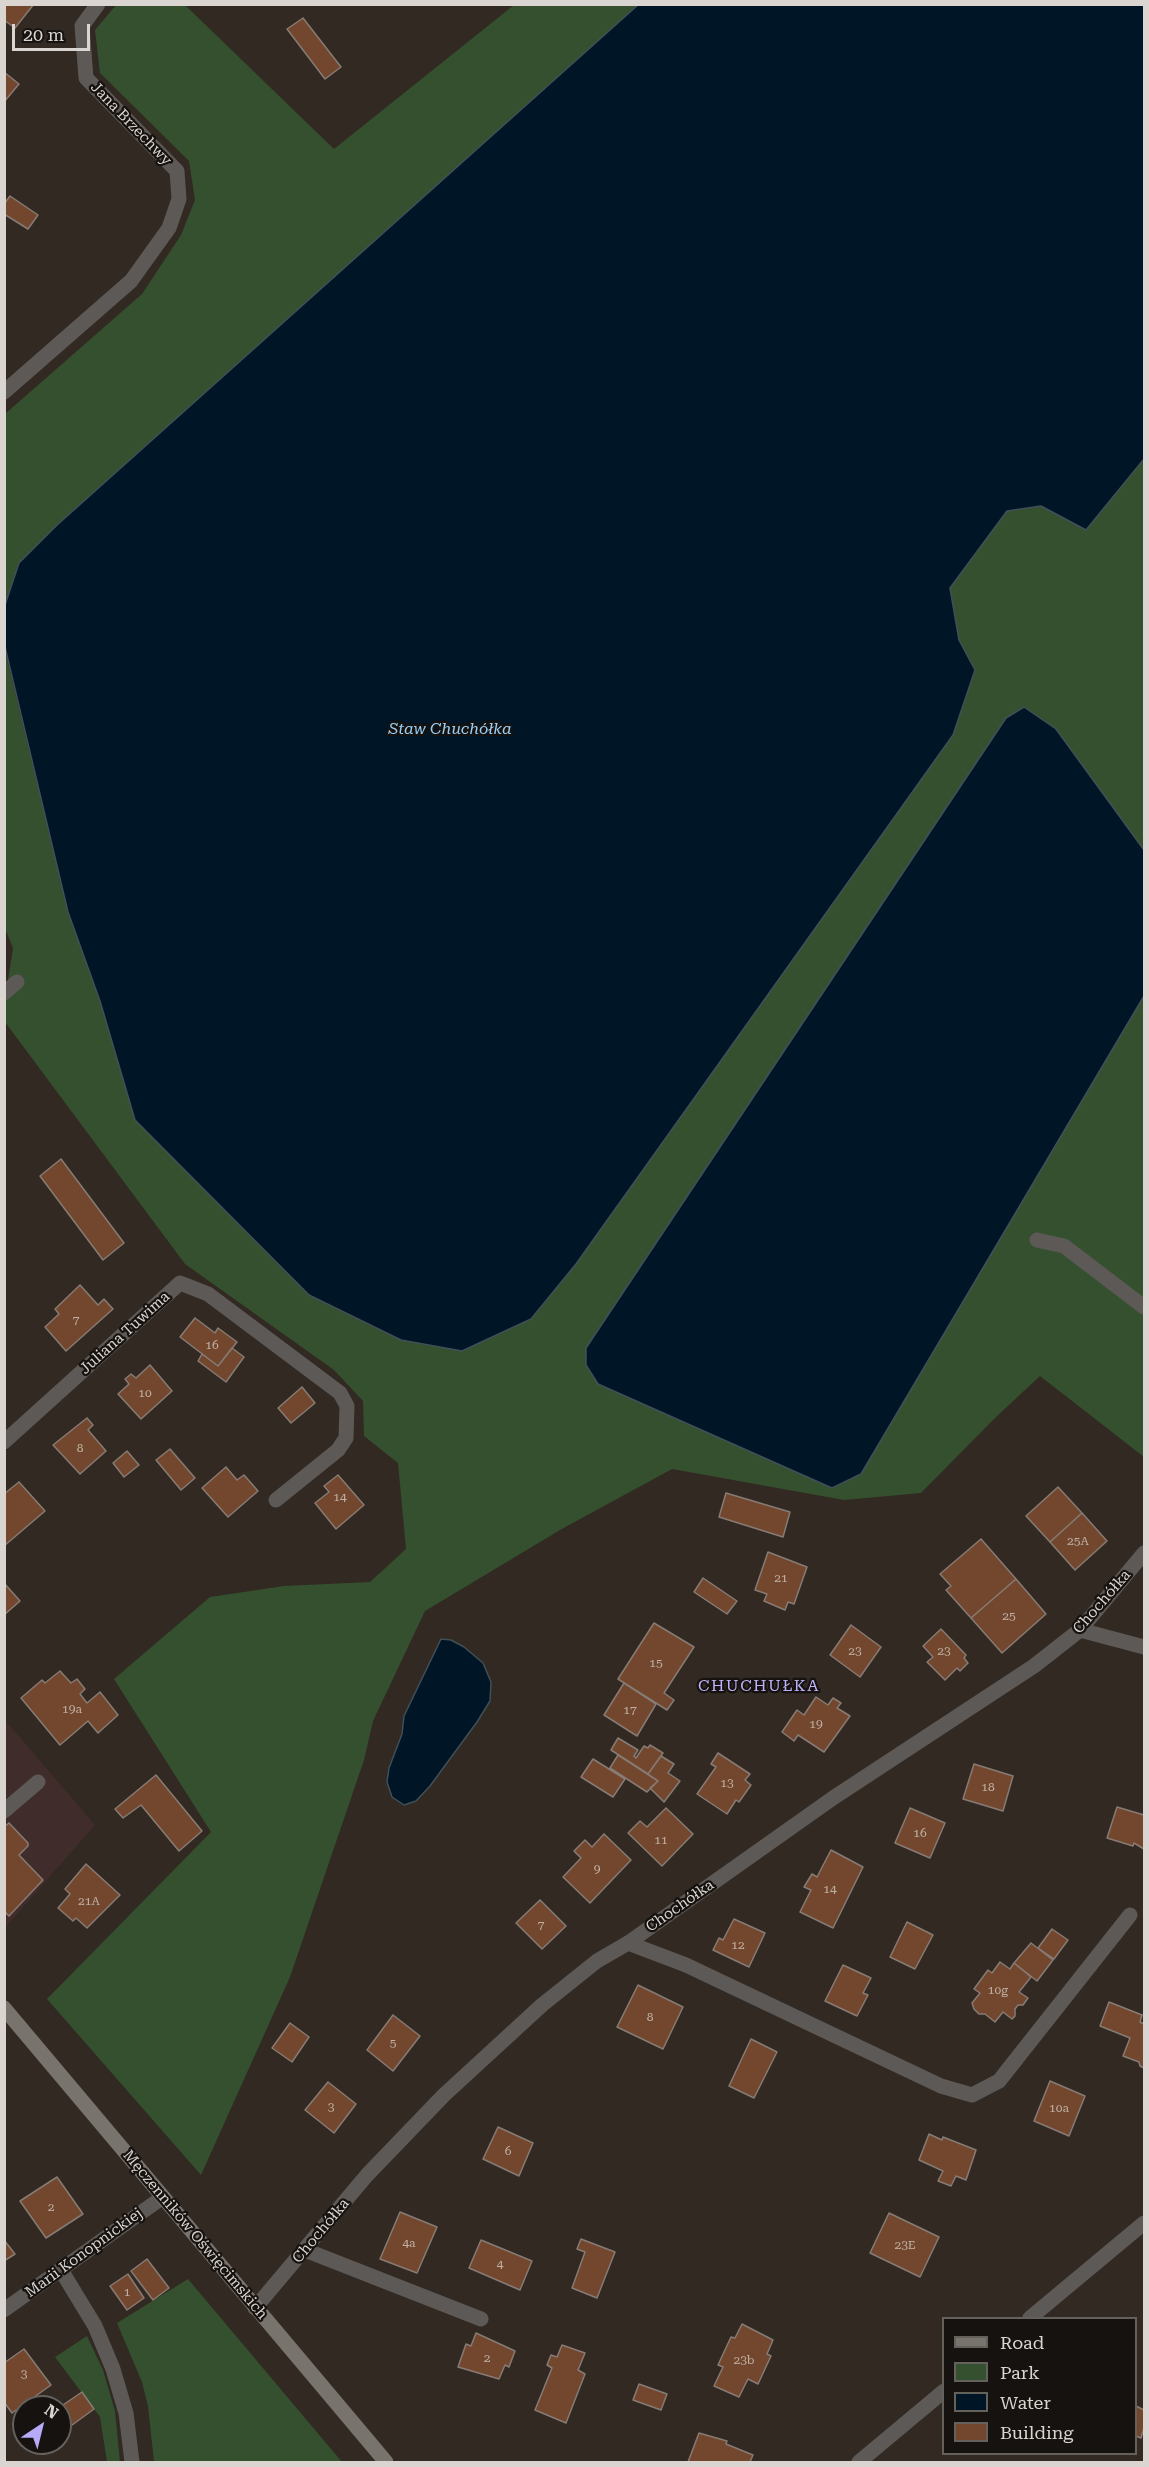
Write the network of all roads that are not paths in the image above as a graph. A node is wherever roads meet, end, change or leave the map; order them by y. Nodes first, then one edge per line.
1 (98, 4) edge
2 (4, 392) edge
3 (17, 982) dead end
4 (4, 993) edge
5 (1037, 1240) dead end
6 (1144, 1307) edge
7 (4, 1442) edge
8 (276, 1500) dead end
9 (1144, 1552) edge
10 (1080, 1630) junction
11 (1144, 1647) edge
12 (38, 1782) dead end
13 (4, 1811) edge
14 (1130, 1915) dead end
15 (628, 1943) junction
16 (4, 2008) edge
17 (163, 2197) junction
18 (1144, 2223) edge
19 (304, 2250) junction
20 (61, 2270) junction
21 (255, 2308) junction
22 (4, 2310) edge
23 (1032, 2317) edge
24 (481, 2319) dead end
25 (942, 2393) edge
26 (132, 2463) edge
27 (386, 2463) edge
28 (859, 2463) edge

1 - 2 street, Jana Brzechwy
3 - 4 street
5 - 6 street
7 - 8 street, Juliana Tuwima
9 - 10 street, Chochółka
10 - 11 street
10 - 15 street, Chochółka
12 - 13 street
14 - 15 street
15 - 19 street, Chochółka
16 - 17 main road, Męczenników Oświęcimskich
17 - 20 street, Marii Konopnickiej
17 - 21 main road, Męczenników Oświęcimskich
18 - 23 street
19 - 21 street, Chochółka
19 - 24 street
20 - 22 street, Marii Konopnickiej
20 - 26 street
21 - 27 main road, Męczenników Oświęcimskich
25 - 28 street

